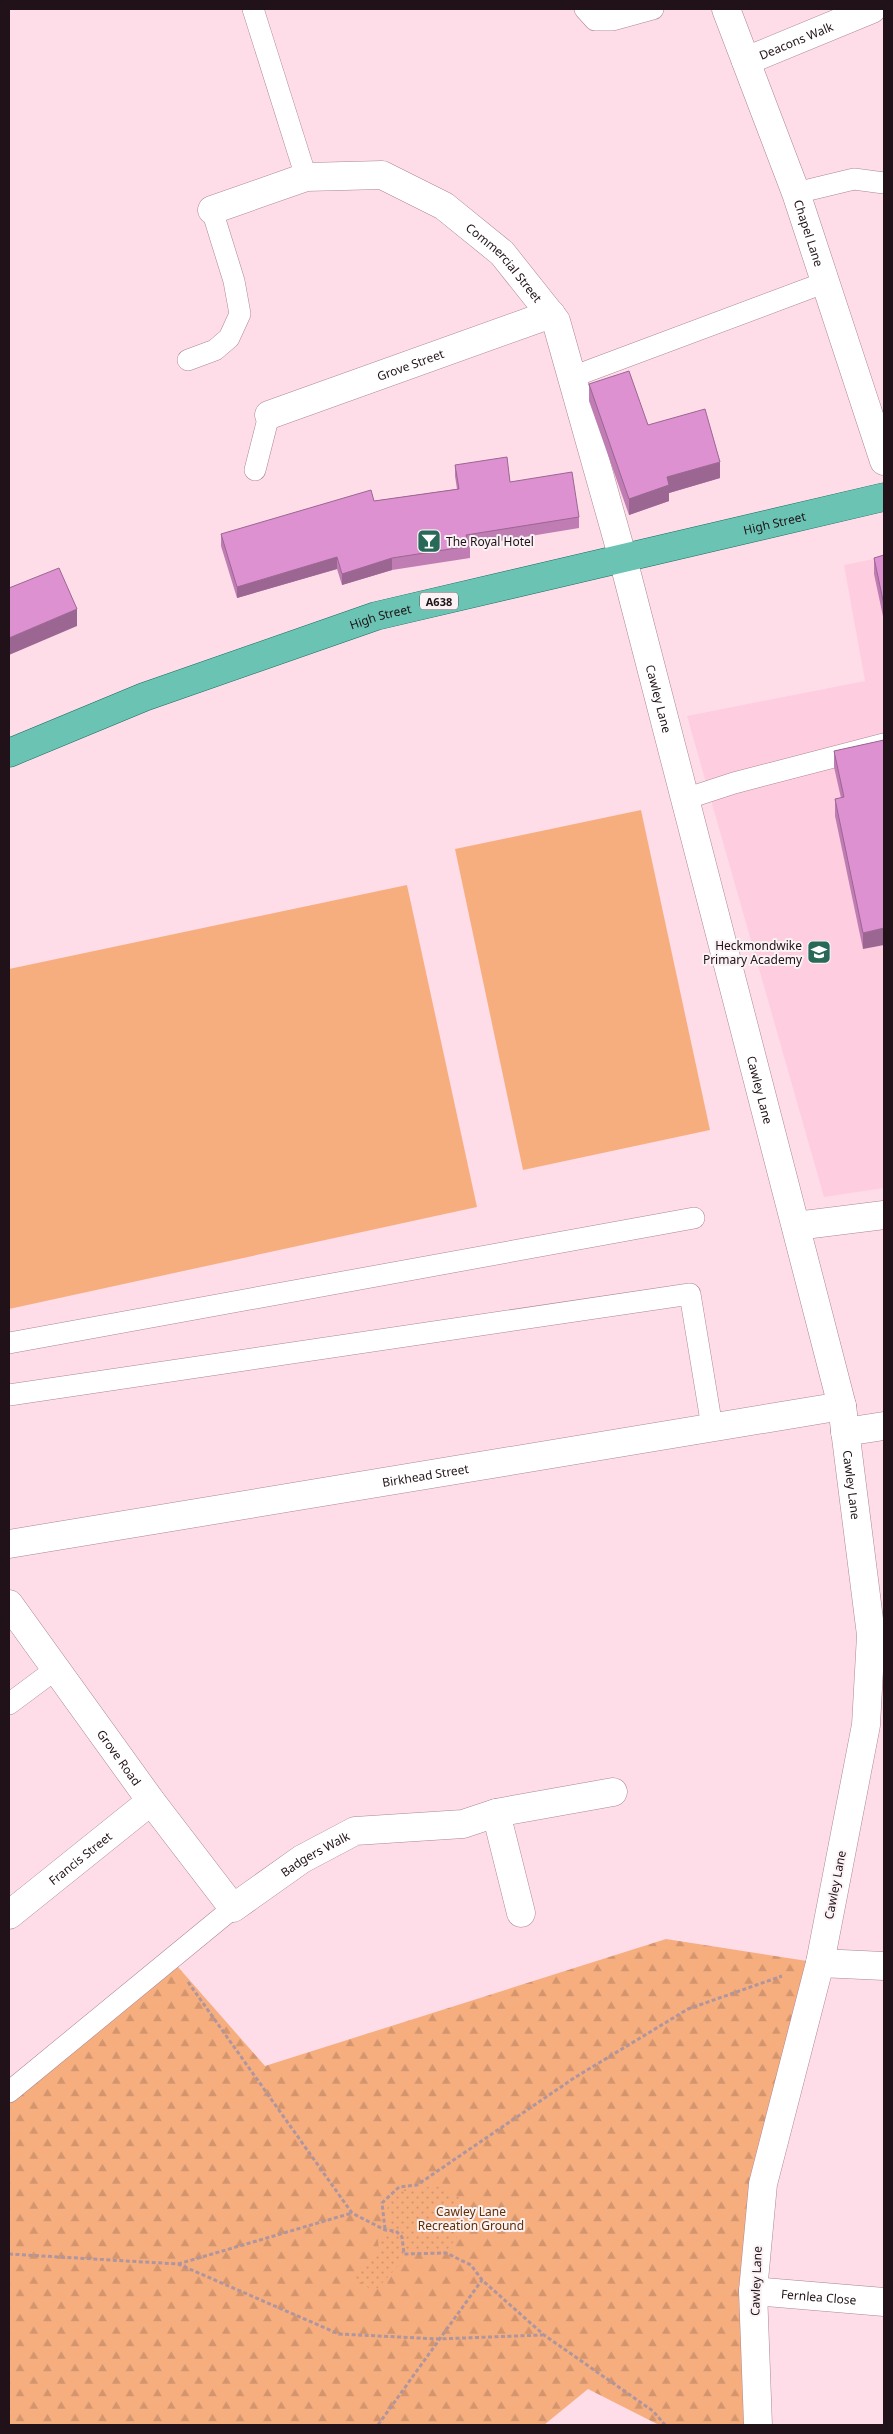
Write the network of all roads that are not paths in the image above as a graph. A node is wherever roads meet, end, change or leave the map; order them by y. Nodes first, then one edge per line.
1 (253, 9) edge
2 (585, 9) edge
3 (654, 9) edge
4 (726, 9) edge
5 (872, 9) edge
6 (746, 61) junction
7 (306, 177) junction
8 (884, 183) edge
9 (796, 193) junction
10 (212, 210) joint
11 (826, 282) junction
12 (551, 314) junction
13 (188, 360) dead end
14 (572, 378) junction
15 (269, 415) joint
16 (884, 461) edge
17 (256, 470) dead end
18 (884, 497) edge
19 (623, 559) junction
20 (884, 744) edge
21 (9, 753) edge
22 (685, 799) junction
23 (884, 1215) edge
24 (694, 1218) dead end
25 (796, 1226) junction
26 (9, 1343) edge
27 (9, 1395) edge
28 (844, 1419) junction
29 (884, 1426) edge
30 (712, 1428) junction
31 (9, 1544) edge
32 (9, 1604) edge
33 (878, 1635) edge
34 (56, 1669) junction
35 (9, 1704) edge
36 (613, 1792) dead end
37 (151, 1801) junction
38 (496, 1813) junction
39 (233, 1908) junction
40 (521, 1913) dead end
41 (9, 1914) edge
42 (820, 1963) junction
43 (884, 1966) edge
44 (9, 2092) edge
45 (753, 2291) junction
46 (884, 2302) edge
47 (758, 2425) edge

1 - 7 lane
2 - 3 lane
4 - 6 street, Chapel Lane
5 - 6 street, Deacons Walk
6 - 9 street, Chapel Lane
7 - 10 street, Commercial Street
7 - 12 street, Commercial Street
8 - 9 lane
9 - 11 street, Chapel Lane
10 - 13 lane
11 - 14 lane
11 - 16 street, Chapel Lane
12 - 14 street, Commercial Street
12 - 15 street, Grove Street
14 - 19 street, Commercial Street
15 - 17 lane
18 - 19 main road, High Street / A638
19 - 21 main road, High Street / A638
19 - 22 street, Cawley Lane
20 - 22 lane
22 - 25 street, Cawley Lane
23 - 25 street
24 - 26 lane
25 - 28 street, Cawley Lane
27 - 30 lane
28 - 29 street, Birkhead Street
28 - 30 street, Birkhead Street
28 - 33 street, Cawley Lane
30 - 31 street, Birkhead Street
32 - 34 street, Grove Road
33 - 42 street, Cawley Lane
34 - 35 lane
34 - 37 street, Grove Road
36 - 38 street, Badgers Walk
37 - 39 street, Grove Road
37 - 41 street, Francis Street
38 - 39 street, Badgers Walk
38 - 40 street
39 - 44 lane
42 - 43 street
42 - 45 street, Cawley Lane
45 - 46 street, Fernlea Close
45 - 47 street, Cawley Lane

